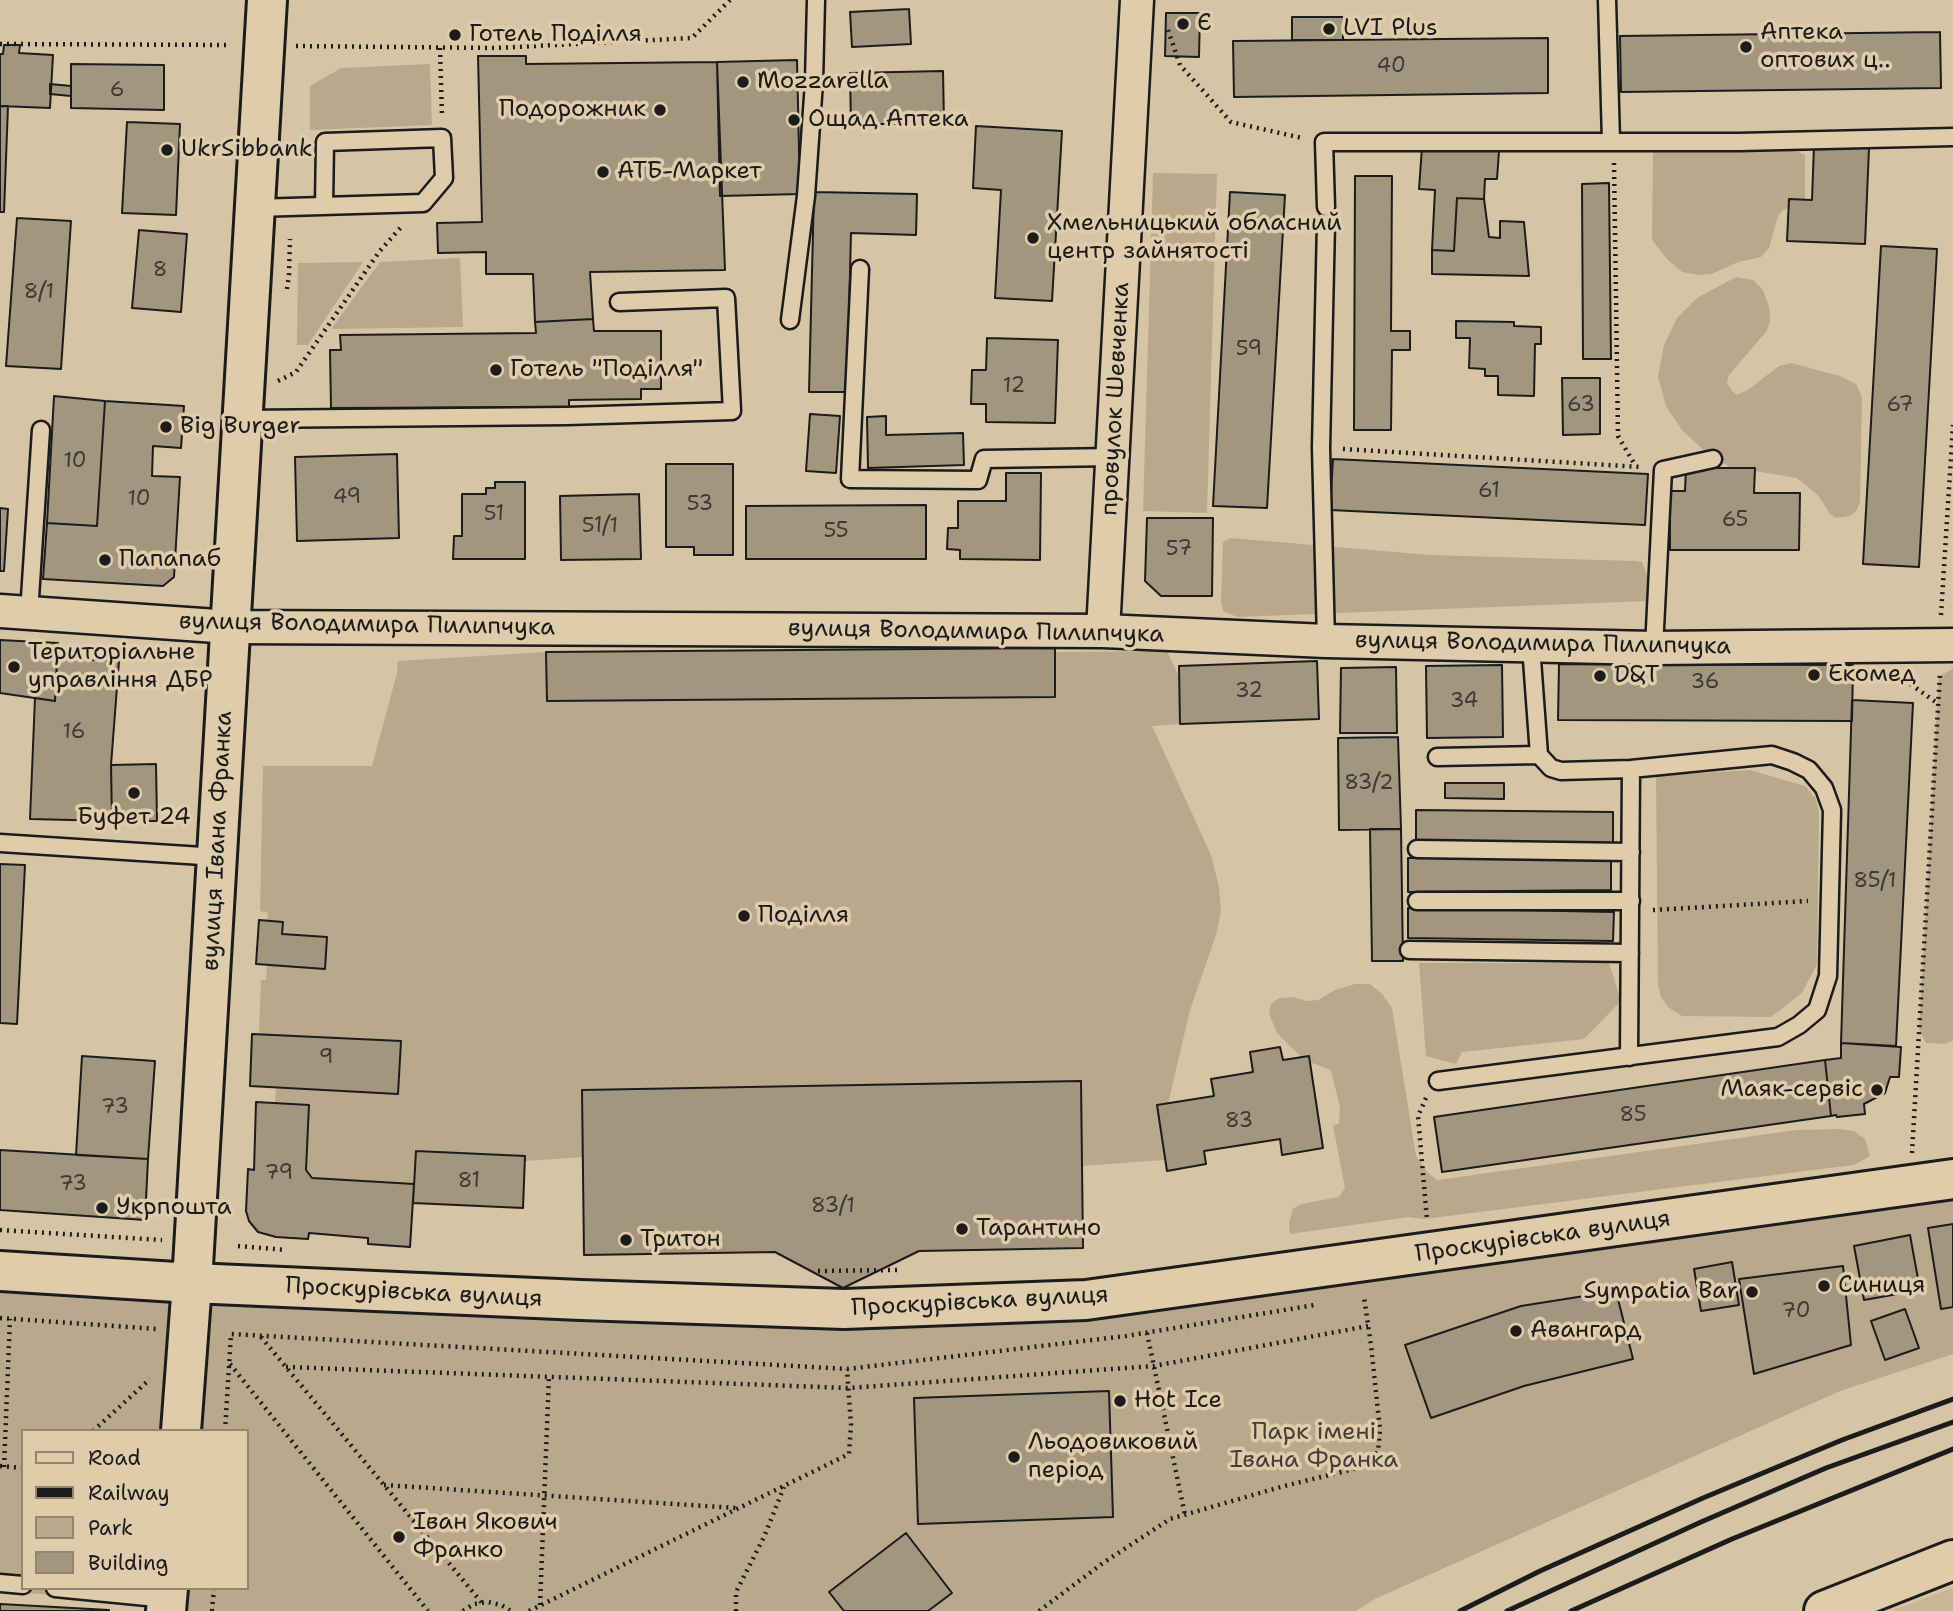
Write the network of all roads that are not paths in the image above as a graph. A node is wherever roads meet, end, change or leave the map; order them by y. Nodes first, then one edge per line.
1 (267, 0) edge
2 (816, 0) edge
3 (1137, 0) edge
4 (1606, 0) edge
5 (1953, 137) edge
6 (1611, 141) junction
7 (324, 206) junction
8 (255, 208) junction
9 (860, 269) dead end
10 (620, 302) dead end
11 (790, 320) dead end
12 (243, 419) junction
13 (41, 430) dead end
14 (1113, 457) junction
15 (1713, 459) dead end
16 (15, 612) edge
17 (231, 627) junction
18 (1103, 631) junction
19 (1326, 641) junction
20 (1947, 645) edge
21 (1531, 646) junction
22 (1654, 648) junction
23 (1539, 755) junction
24 (1437, 757) dead end
25 (1631, 769) junction
26 (0, 843) edge
27 (1417, 849) dead end
28 (1631, 852) junction
29 (218, 857) junction
30 (1417, 901) dead end
31 (1631, 906) junction
32 (1409, 950) dead end
33 (1630, 953) junction
34 (1629, 1057) junction
35 (1438, 1081) road end
36 (1953, 1179) edge
37 (0, 1271) edge
38 (192, 1283) junction
39 (181, 1429) edge
40 (1953, 1560) edge
41 (0, 1583) edge
42 (21, 1585) edge
43 (75, 1590) edge
44 (167, 1599) edge
45 (1824, 1611) edge

1 - 8 main road, вулиця Івана Франка
2 - 11 lane
3 - 14 street, провулок Шевченка
4 - 6 lane
5 - 6 lane
6 - 19 lane
7 - 7 lane
7 - 8 lane
8 - 12 main road, вулиця Івана Франка
9 - 14 lane
10 - 12 lane
12 - 17 main road, вулиця Івана Франка
13 - 16 lane
14 - 18 street, провулок Шевченка
15 - 22 lane
16 - 17 street, вулиця Володимира Пилипчука
17 - 18 street, вулиця Володимира Пилипчука
17 - 29 main road, вулиця Івана Франка
18 - 19 street, вулиця Володимира Пилипчука
19 - 21 street, вулиця Володимира Пилипчука
20 - 22 street, вулиця Володимира Пилипчука
21 - 22 street, вулиця Володимира Пилипчука
21 - 23 lane
23 - 24 lane
23 - 25 lane
25 - 28 lane
25 - 34 lane
26 - 29 lane
27 - 28 lane
28 - 31 lane
29 - 38 main road, вулиця Івана Франка
30 - 31 lane
31 - 33 lane
32 - 33 lane
33 - 34 lane
34 - 35 lane
36 - 38 main road, Проскурівська вулиця
37 - 38 main road, Проскурівська вулиця
38 - 39 main road, вулиця Івана Франка
40 - 45 main road
41 - 42 lane
43 - 44 lane

